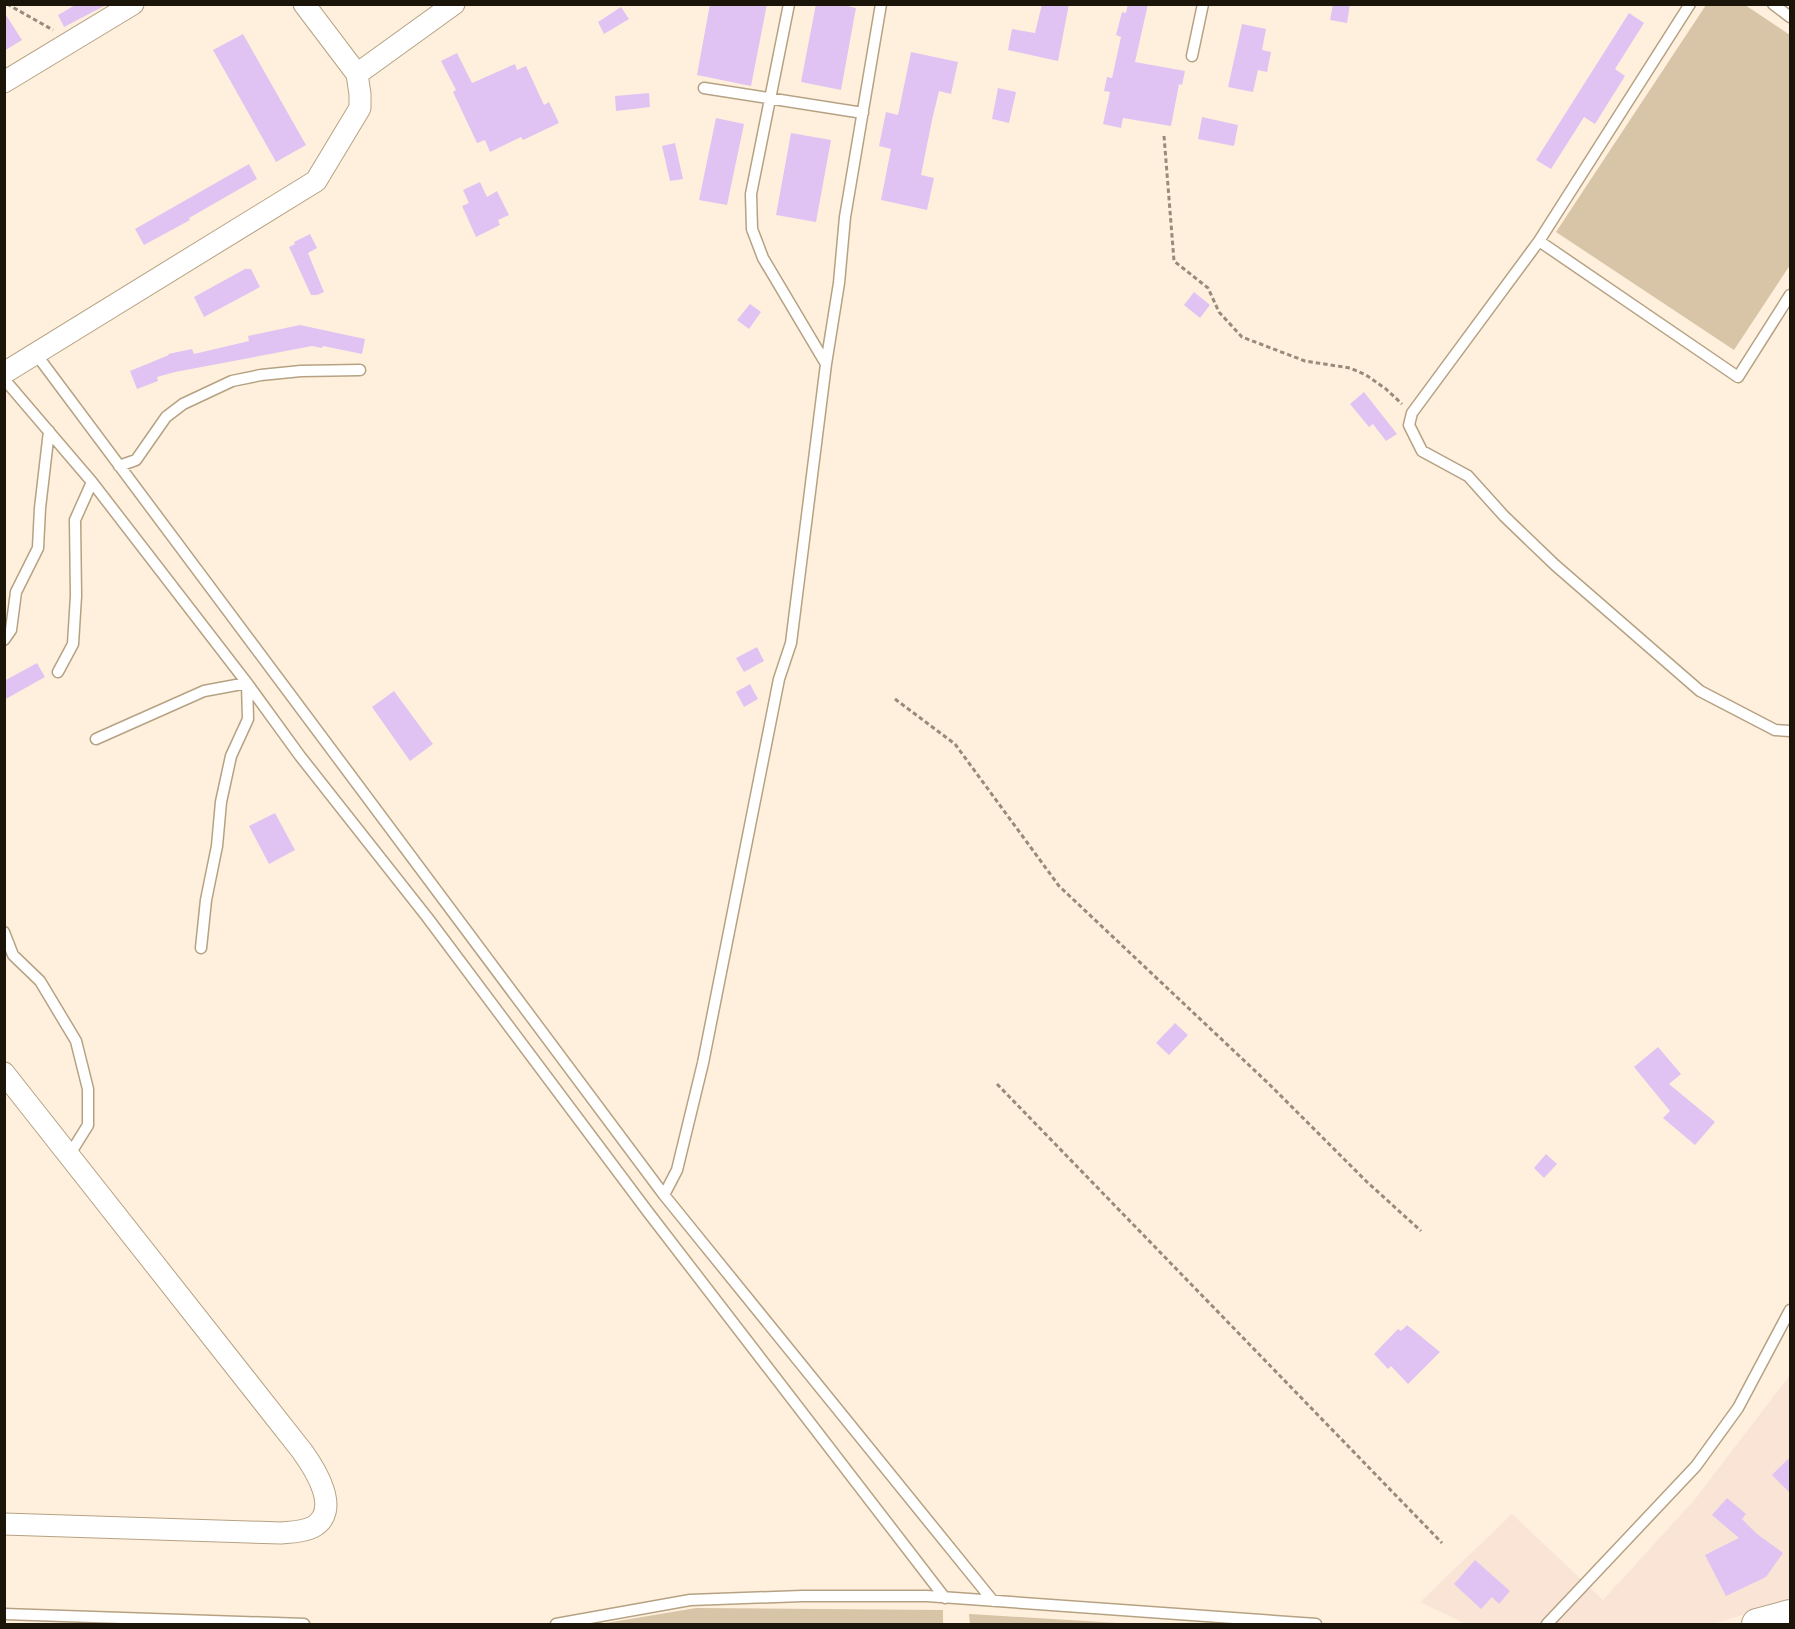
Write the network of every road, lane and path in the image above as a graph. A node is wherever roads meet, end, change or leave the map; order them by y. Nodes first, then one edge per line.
1 (7, 4) edge
2 (133, 4) edge
3 (304, 4) edge
4 (454, 4) edge
5 (789, 4) edge
6 (880, 4) edge
7 (1203, 4) edge
8 (1690, 4) edge
9 (1773, 4) edge
10 (1791, 17) edge
11 (73, 41) junction
12 (1192, 56) dead end
13 (357, 74) junction
14 (4, 82) edge
15 (704, 88) dead end
16 (770, 99) junction
17 (862, 113) junction
18 (1164, 136) dead end
19 (1539, 241) junction
20 (1791, 295) edge
21 (36, 354) junction
22 (826, 364) junction
23 (360, 370) dead end
24 (4, 373) edge
25 (4, 379) edge
26 (1412, 413) junction
27 (49, 431) junction
28 (119, 466) junction
29 (92, 482) junction
30 (4, 640) edge
31 (58, 672) dead end
32 (247, 683) junction
33 (895, 699) dead end
34 (1791, 731) edge
35 (96, 739) dead end
36 (4, 932) edge
37 (201, 948) dead end
38 (4, 1073) edge
39 (997, 1084) dead end
40 (70, 1154) junction
41 (664, 1196) junction
42 (1421, 1231) dead end
43 (1791, 1310) edge
44 (4, 1524) edge
45 (1442, 1543) dead end
46 (945, 1598) junction
47 (993, 1601) junction
48 (4, 1614) edge
49 (1791, 1615) edge
50 (304, 1624) edge
51 (556, 1624) edge
52 (1316, 1624) edge
53 (1547, 1624) edge
54 (1757, 1624) edge

1 - 11 path
2 - 11 street
3 - 13 street
4 - 13 street
5 - 16 lane
6 - 17 lane
7 - 12 lane
8 - 19 lane
9 - 10 lane
11 - 14 street
13 - 21 street
15 - 16 lane
16 - 17 lane
16 - 22 lane
17 - 22 lane
18 - 26 path
19 - 20 lane
19 - 26 lane
21 - 24 street
21 - 28 lane
22 - 41 lane
23 - 28 lane
25 - 27 lane
26 - 34 lane
27 - 29 lane
27 - 30 lane
28 - 41 lane
29 - 31 lane
29 - 32 lane
32 - 35 lane
32 - 37 lane
32 - 46 lane
33 - 42 path
36 - 40 lane
38 - 40 street
39 - 45 path
40 - 44 street
41 - 47 lane
43 - 53 lane
46 - 47 lane
46 - 51 lane
47 - 52 lane
48 - 50 lane
49 - 54 main road

